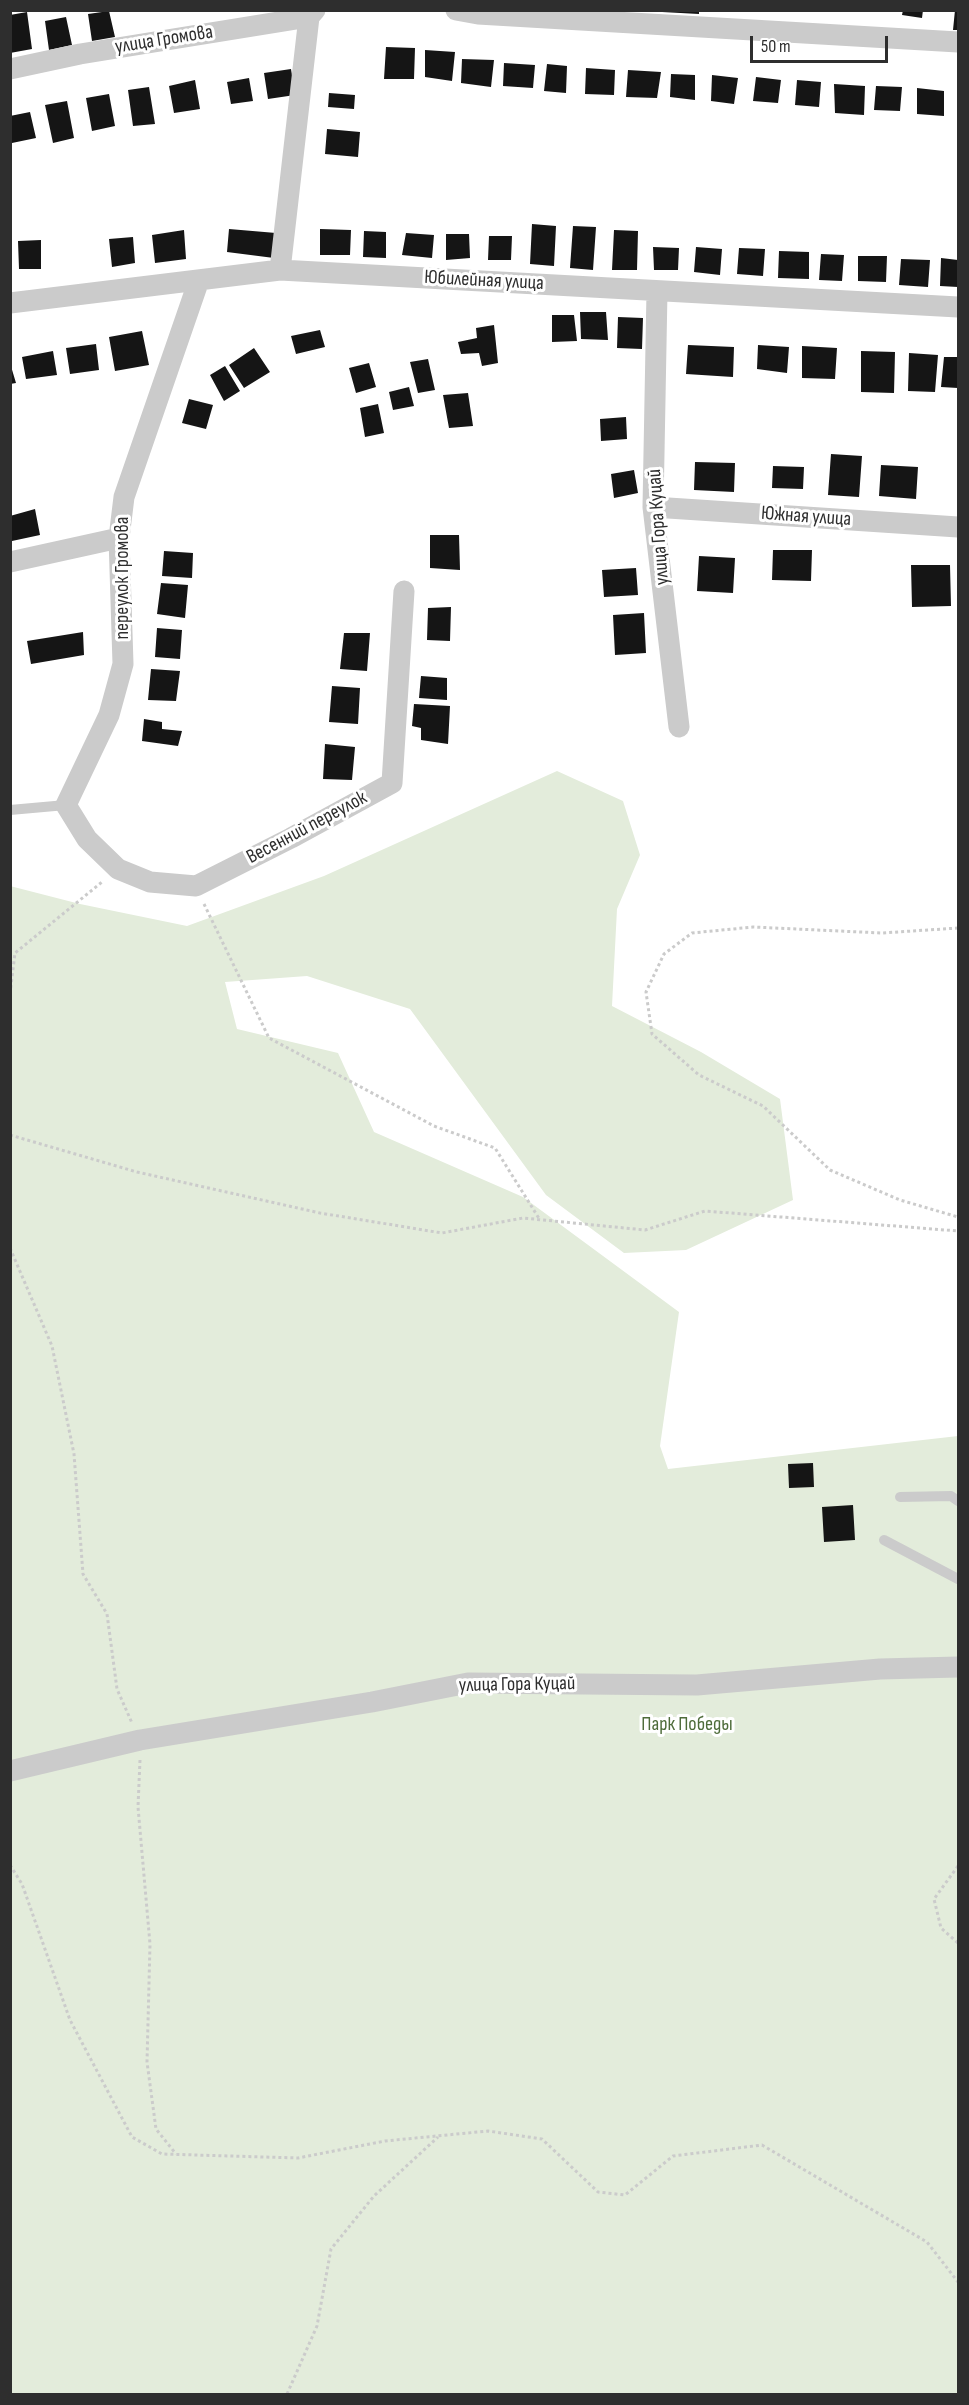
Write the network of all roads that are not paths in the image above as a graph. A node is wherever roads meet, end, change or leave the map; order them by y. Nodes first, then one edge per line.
1 (456, 10) edge
2 (312, 14) edge
3 (571, 15) edge
4 (958, 42) edge
5 (10, 69) edge
6 (280, 270) junction
7 (199, 280) junction
8 (657, 291) junction
9 (10, 303) edge
10 (958, 307) edge
11 (653, 507) junction
12 (958, 526) edge
13 (119, 538) junction
14 (10, 562) edge
15 (404, 591) dead end
16 (679, 727) dead end
17 (66, 805) junction
18 (10, 810) edge
19 (900, 1497) dead end
20 (958, 1501) edge
21 (884, 1540) dead end
22 (958, 1579) edge
23 (958, 1667) edge
24 (10, 1771) edge

1 - 3 street
2 - 5 street, улица Громова
2 - 6 street
3 - 4 street
6 - 7 street, Юбилейная улица
6 - 8 street, Юбилейная улица
7 - 9 street, Юбилейная улица
7 - 13 street, переулок Громова
8 - 10 street, Юбилейная улица
8 - 11 street, улица Гора Куцай
11 - 12 street, Южная улица
11 - 16 street, улица Гора Куцай
13 - 14 street
13 - 17 street, переулок Громова
15 - 17 street, Весенний переулок
17 - 18 lane
19 - 20 lane
21 - 22 lane
23 - 24 street, улица Гора Куцай

